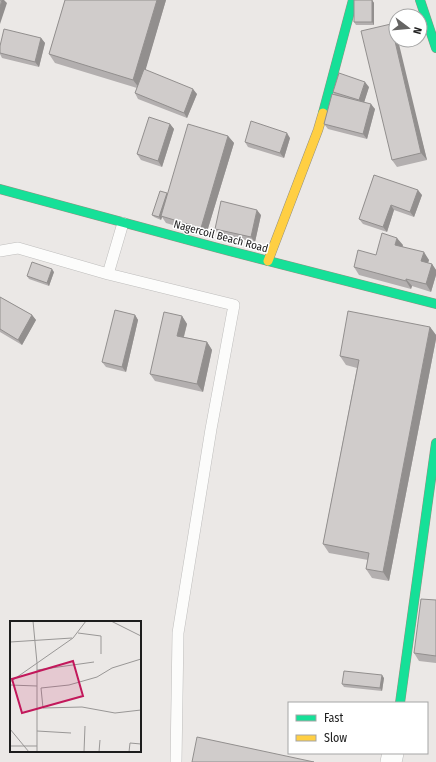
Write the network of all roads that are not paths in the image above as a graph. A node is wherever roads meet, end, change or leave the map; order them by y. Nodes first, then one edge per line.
1 (353, 0) edge
2 (420, 0) edge
3 (436, 48) edge
4 (0, 189) edge
5 (123, 223) junction
6 (0, 251) edge
7 (268, 261) junction
8 (108, 274) junction
9 (436, 304) edge
10 (436, 443) edge
11 (400, 702) edge
12 (176, 762) edge

1 - 7 street
2 - 3 street
4 - 5 street, Nagercoil Beach Road
5 - 7 street, Nagercoil Beach Road
5 - 8 lane
6 - 8 lane
7 - 9 street, Nagercoil Beach Road
8 - 12 lane
10 - 11 street

